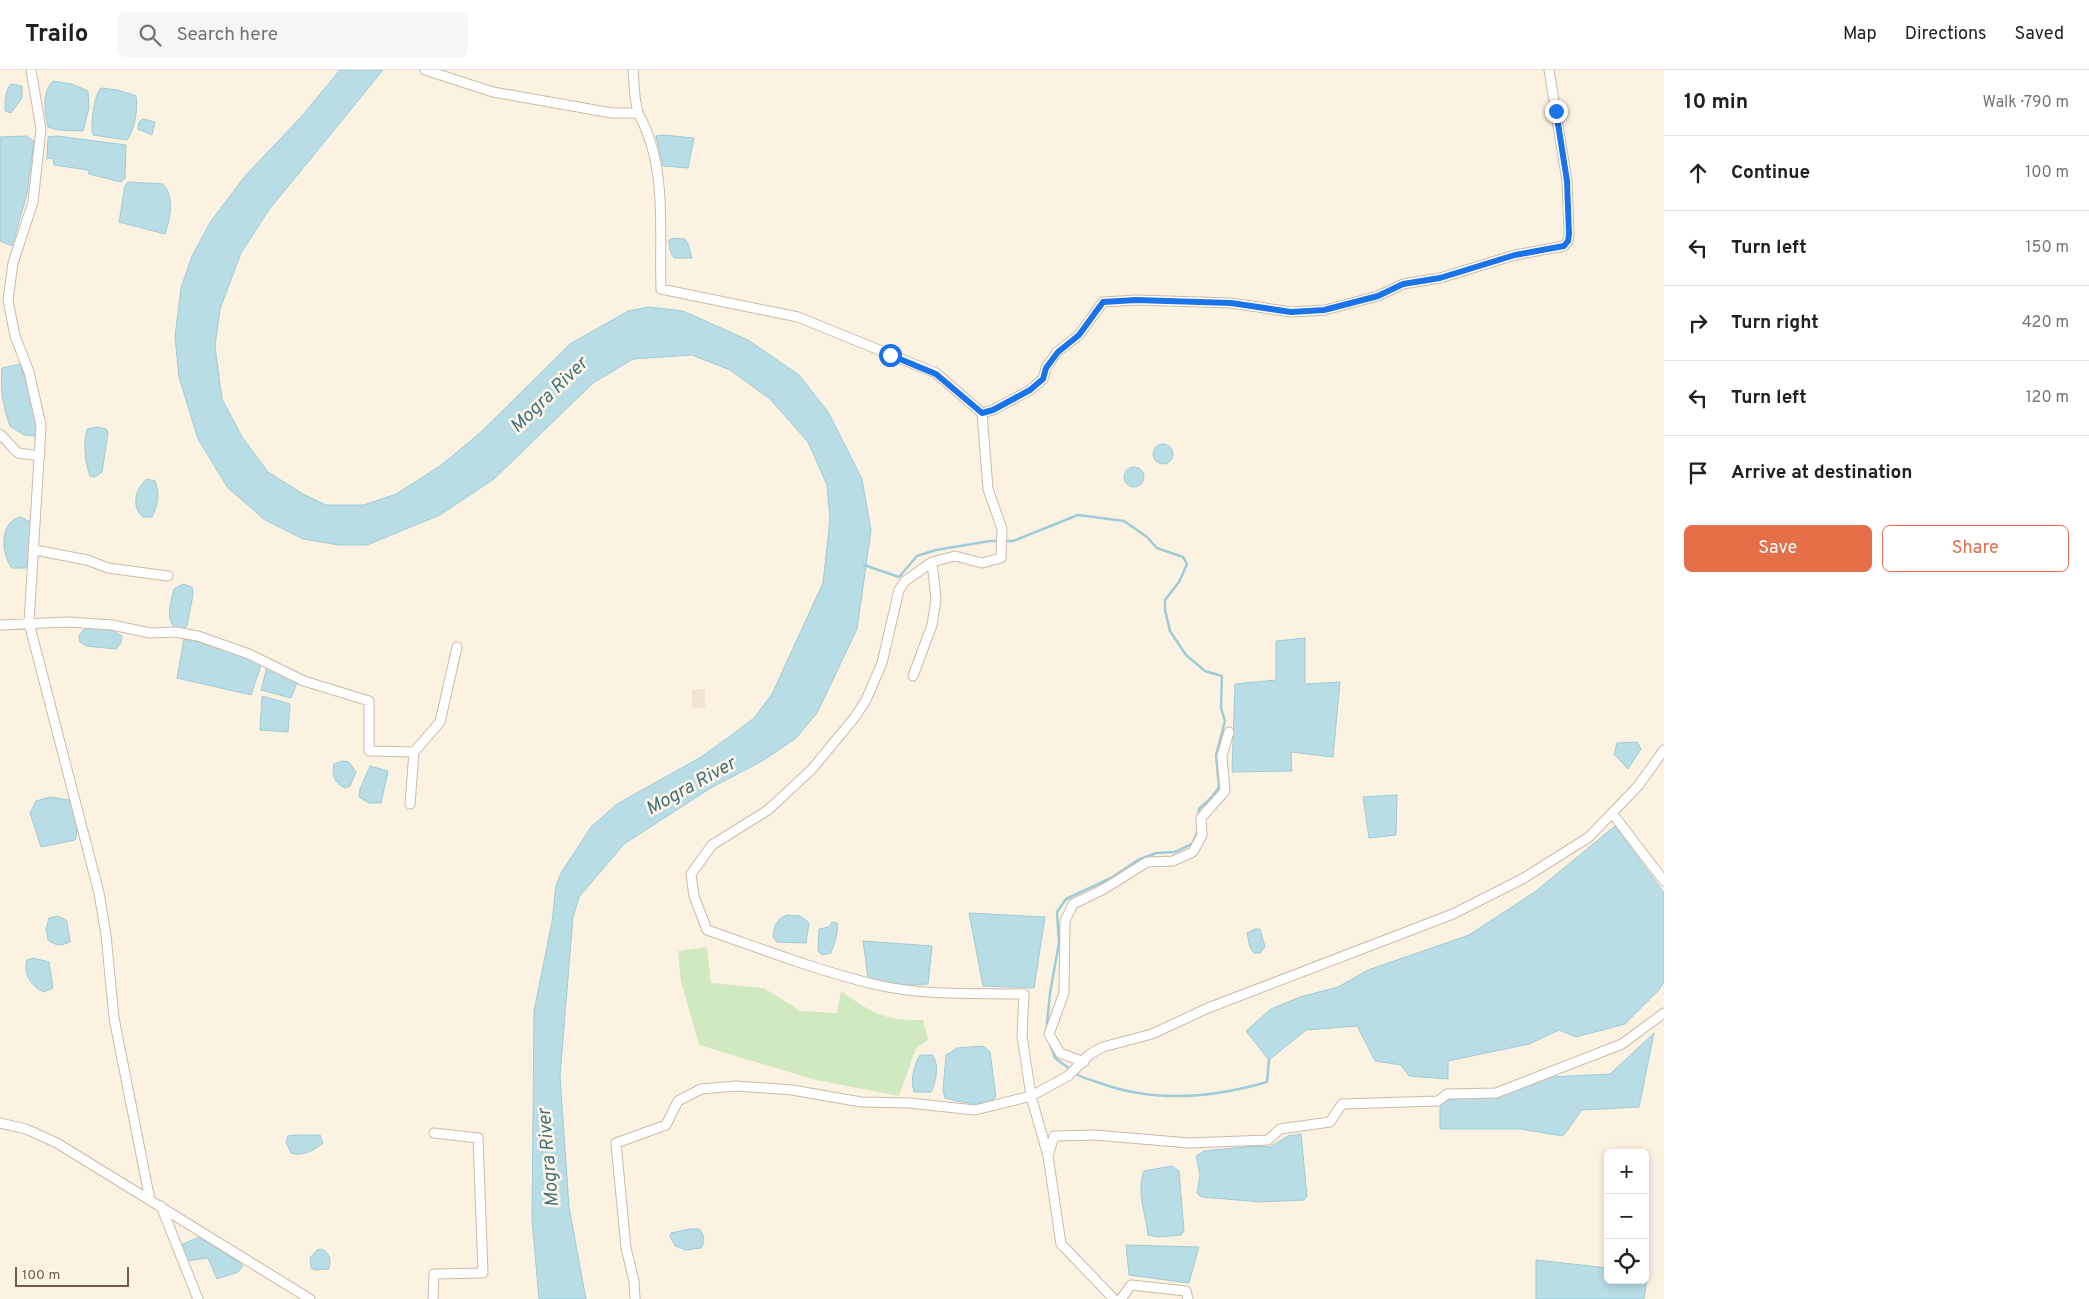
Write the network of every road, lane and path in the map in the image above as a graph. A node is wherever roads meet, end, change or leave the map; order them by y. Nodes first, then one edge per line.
1 (31, 70) edge
2 (425, 70) edge
3 (634, 70) edge
4 (1549, 70) edge
5 (638, 113) junction
6 (982, 413) junction
7 (0, 434) edge
8 (40, 456) junction
9 (35, 550) junction
10 (932, 562) junction
11 (168, 576) dead end
12 (29, 622) junction
13 (0, 625) edge
14 (456, 647) dead end
15 (913, 676) dead end
16 (1228, 732) dead end
17 (1664, 750) edge
18 (414, 752) junction
19 (410, 804) dead end
20 (1612, 813) junction
21 (1664, 881) edge
22 (1664, 1013) edge
23 (1084, 1062) junction
24 (1031, 1096) junction
25 (0, 1123) edge
26 (434, 1133) dead end
27 (1048, 1156) junction
28 (150, 1200) junction
29 (160, 1206) junction
30 (198, 1299) edge
31 (310, 1299) edge
32 (433, 1299) edge
33 (635, 1299) edge
34 (1114, 1299) edge
35 (1121, 1299) edge
36 (1188, 1299) edge

1 - 8 street
2 - 5 street
3 - 5 street
4 - 6 street
5 - 6 street
6 - 10 street
7 - 8 street
8 - 9 street
9 - 11 street
9 - 12 street
10 - 15 street
10 - 24 street
12 - 13 street
12 - 18 street
12 - 28 street
14 - 18 street
16 - 23 street
17 - 20 street
18 - 19 street
20 - 21 street
20 - 23 street
22 - 27 street
23 - 24 street
24 - 27 street
24 - 33 street
25 - 28 street
26 - 32 street
27 - 34 street
28 - 29 street
29 - 30 street
29 - 31 street
35 - 36 street

